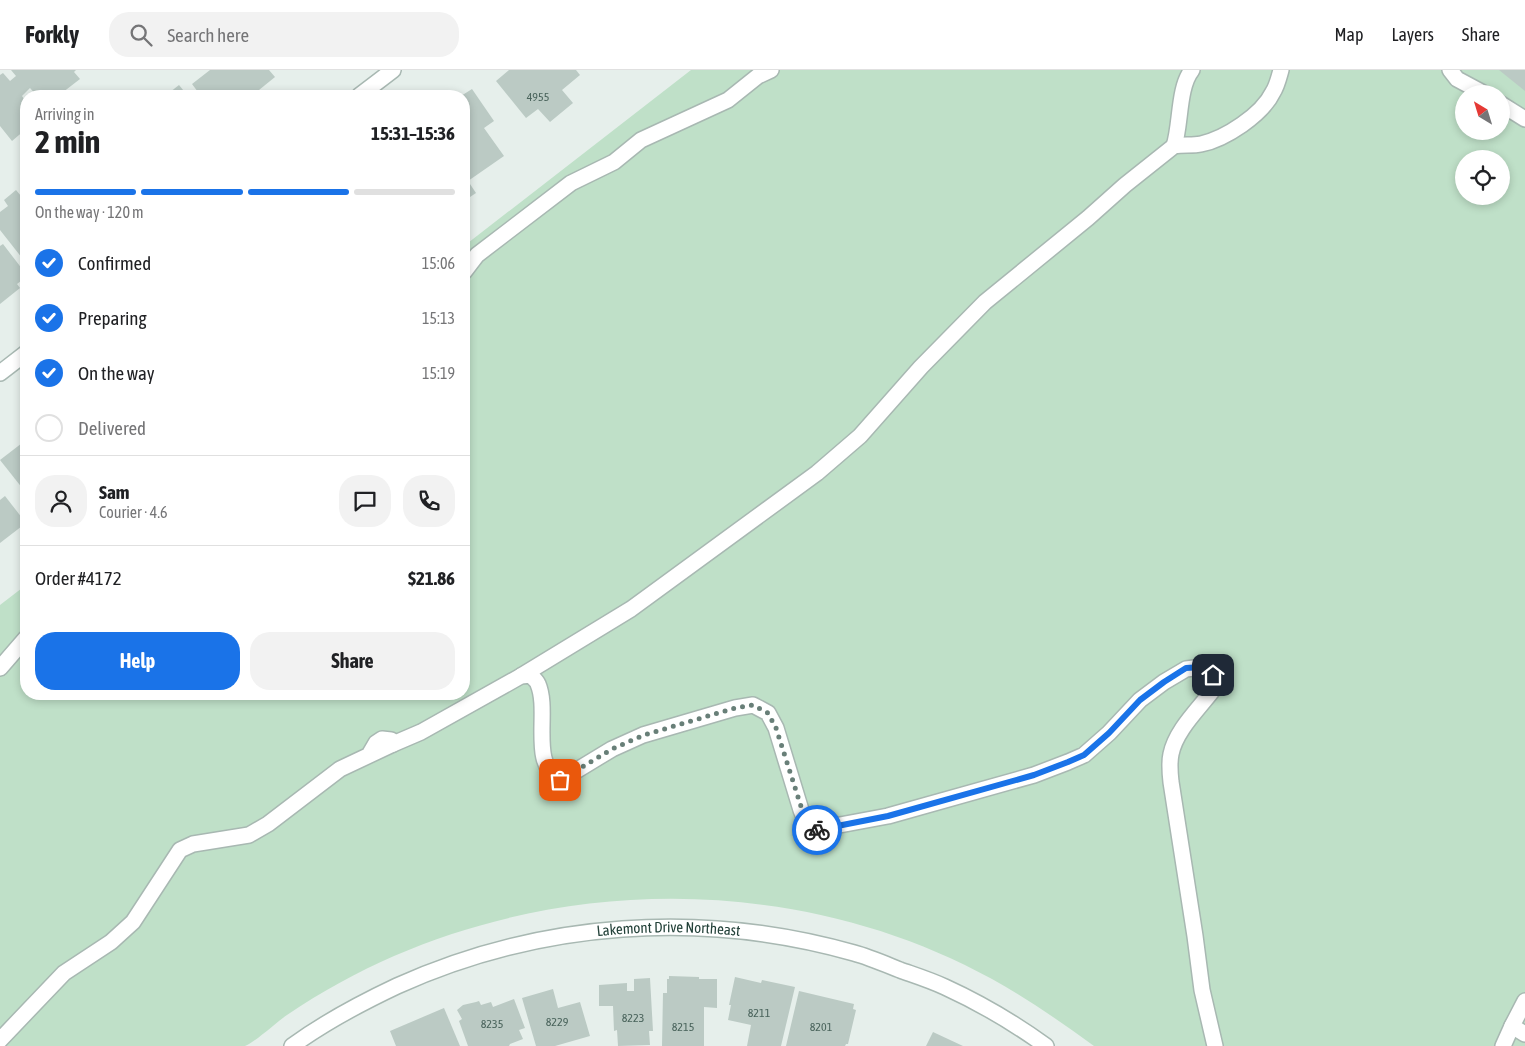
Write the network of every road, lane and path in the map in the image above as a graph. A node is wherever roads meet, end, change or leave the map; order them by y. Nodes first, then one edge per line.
1 (393, 70) edge
2 (771, 70) edge
3 (1192, 70) edge
4 (1281, 70) edge
5 (1450, 70) edge
6 (1468, 85) edge
7 (368, 90) edge
8 (1510, 109) edge
9 (1525, 118) edge
10 (1174, 146) junction
11 (470, 264) edge
12 (20, 358) edge
13 (0, 373) edge
14 (20, 645) edge
15 (0, 668) edge
16 (521, 676) junction
17 (1525, 1001) edge
18 (1518, 1030) edge
19 (0, 1040) edge
20 (292, 1046) edge
21 (1046, 1046) edge
22 (1215, 1046) edge
23 (1504, 1046) edge

1 - 7 street
2 - 11 street
3 - 10 street
4 - 10 street
5 - 6 street
8 - 9 street
10 - 16 street
12 - 13 street
14 - 15 street
16 - 19 street
16 - 22 street
17 - 18 street
18 - 23 street
20 - 21 street, Lakemont Drive Northeast

